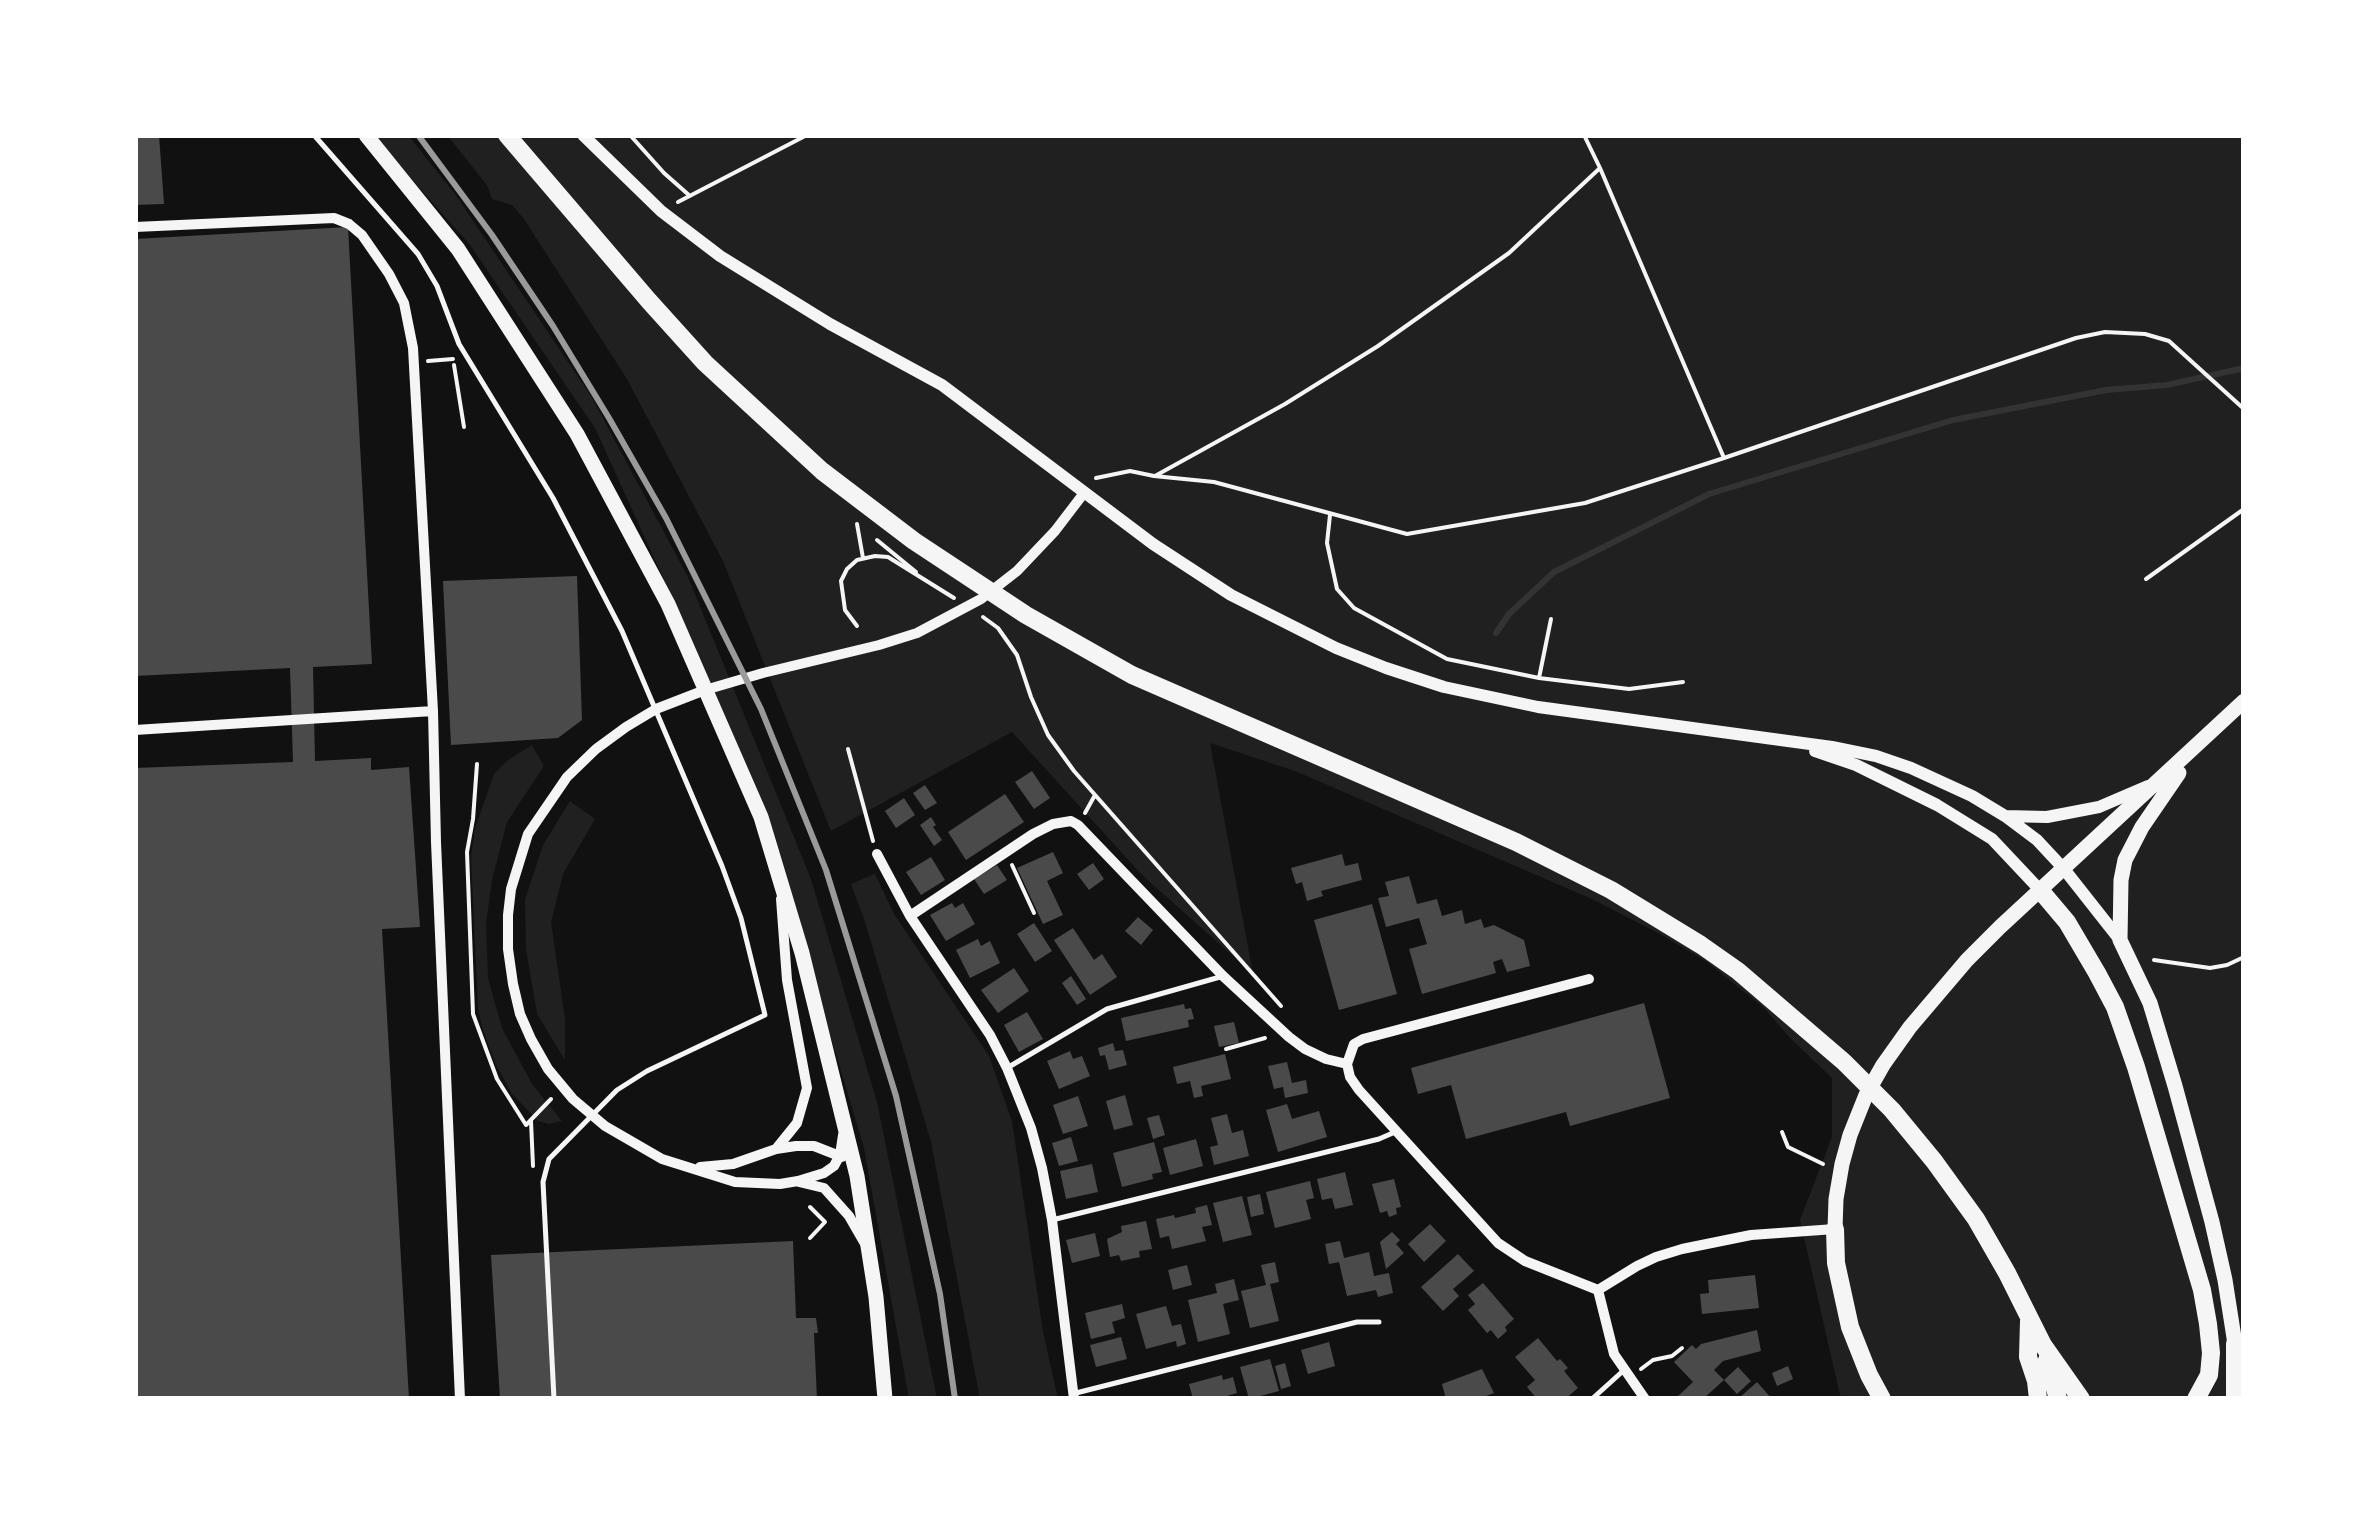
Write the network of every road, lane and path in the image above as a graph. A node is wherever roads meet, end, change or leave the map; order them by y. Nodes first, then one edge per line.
1 (314, 135) edge
2 (366, 135) edge
3 (507, 135) edge
4 (583, 135) edge
5 (630, 135) edge
6 (807, 135) edge
7 (1584, 135) edge
8 (1600, 168) junction
9 (690, 196) junction
10 (661, 211) junction
11 (135, 227) edge
12 (414, 362) junction
13 (2244, 409) edge
14 (464, 427) dead end
15 (1724, 458) junction
16 (1154, 476) junction
17 (1096, 478) dead end
18 (1084, 493) junction
19 (2244, 508) edge
20 (1330, 515) junction
21 (857, 524) dead end
22 (882, 544) dead end
23 (864, 558) junction
24 (2146, 579) dead end
25 (931, 584) junction
26 (961, 603) dead end
27 (976, 612) dead end
28 (1551, 619) dead end
29 (857, 626) dead end
30 (1539, 678) junction
31 (1683, 682) dead end
32 (2244, 701) edge
33 (433, 711) junction
34 (135, 730) edge
35 (1758, 738) junction
36 (2202, 742) junction
37 (848, 749) dead end
38 (477, 764) dead end
39 (2160, 781) junction
40 (2005, 816) junction
41 (1006, 852) junction
42 (877, 854) joint
43 (2064, 869) junction
44 (779, 878) junction
45 (2040, 890) junction
46 (1034, 913) dead end
47 (910, 916) junction
48 (2120, 940) junction
49 (2244, 958) edge
50 (2154, 960) dead end
51 (1223, 976) junction
52 (1589, 979) dead end
53 (1286, 1035) junction
54 (1226, 1049) dead end
55 (1348, 1064) junction
56 (1007, 1068) junction
57 (551, 1098) dead end
58 (845, 1126) junction
59 (1398, 1131) junction
60 (1782, 1132) dead end
61 (776, 1149) junction
62 (840, 1155) junction
63 (1824, 1164) dead end
64 (694, 1167) junction
65 (857, 1176) junction
66 (798, 1182) junction
67 (810, 1207) dead end
68 (1052, 1220) junction
69 (1835, 1228) junction
70 (810, 1238) dead end
71 (869, 1250) junction
72 (1598, 1290) junction
73 (2029, 1314) junction
74 (1379, 1322) dead end
75 (2044, 1345) junction
76 (1682, 1348) dead end
77 (2240, 1350) edge
78 (1626, 1374) junction
79 (2075, 1394) edge
80 (1074, 1396) edge
81 (460, 1399) edge
82 (554, 1399) edge
83 (884, 1399) edge
84 (1592, 1399) edge
85 (1645, 1399) edge
86 (1884, 1399) edge
87 (2038, 1399) edge
88 (2058, 1399) edge
89 (2196, 1399) edge
90 (2236, 1399) edge

1 - 82 lane
2 - 44 main road
3 - 73 highway
4 - 10 street
5 - 9 path
6 - 9 path
7 - 8 path
8 - 15 path
8 - 16 path
9 - 10 path
10 - 18 street
11 - 12 street
12 - 14 path
12 - 33 street
13 - 15 path
15 - 20 path
16 - 17 path
16 - 20 path
18 - 35 street
18 - 64 street
19 - 24 path
20 - 30 path
21 - 23 path
22 - 25 path
23 - 25 path
23 - 29 path
25 - 26 path
27 - 53 path
28 - 30 path
30 - 31 path
32 - 36 main road
33 - 34 street
33 - 81 street
35 - 40 street
35 - 45 street
36 - 39 main road
36 - 48 main road
37 - 42 path
38 - 57 path
39 - 40 street
39 - 43 main road
40 - 43 street
41 - 46 path
41 - 47 street
41 - 51 street
42 - 47 street
43 - 45 main road
43 - 48 street
44 - 58 main road
44 - 61 street
45 - 69 main road
45 - 89 highway
47 - 56 street
48 - 77 main road
49 - 50 path
51 - 53 street
51 - 56 lane
52 - 55 street
53 - 54 path
53 - 55 street
55 - 59 street
56 - 68 street
58 - 62 street
58 - 65 main road
59 - 68 lane
59 - 72 street
60 - 63 path
61 - 62 street
61 - 64 street
62 - 65 street
62 - 66 street
64 - 66 street
65 - 71 main road
66 - 71 street
67 - 70 path
68 - 80 street
69 - 72 street
69 - 86 highway
71 - 83 main road
72 - 78 street
73 - 75 highway
73 - 87 highway
74 - 80 lane
75 - 79 highway
75 - 88 highway
76 - 78 path
77 - 90 highway
78 - 84 lane
78 - 85 street

